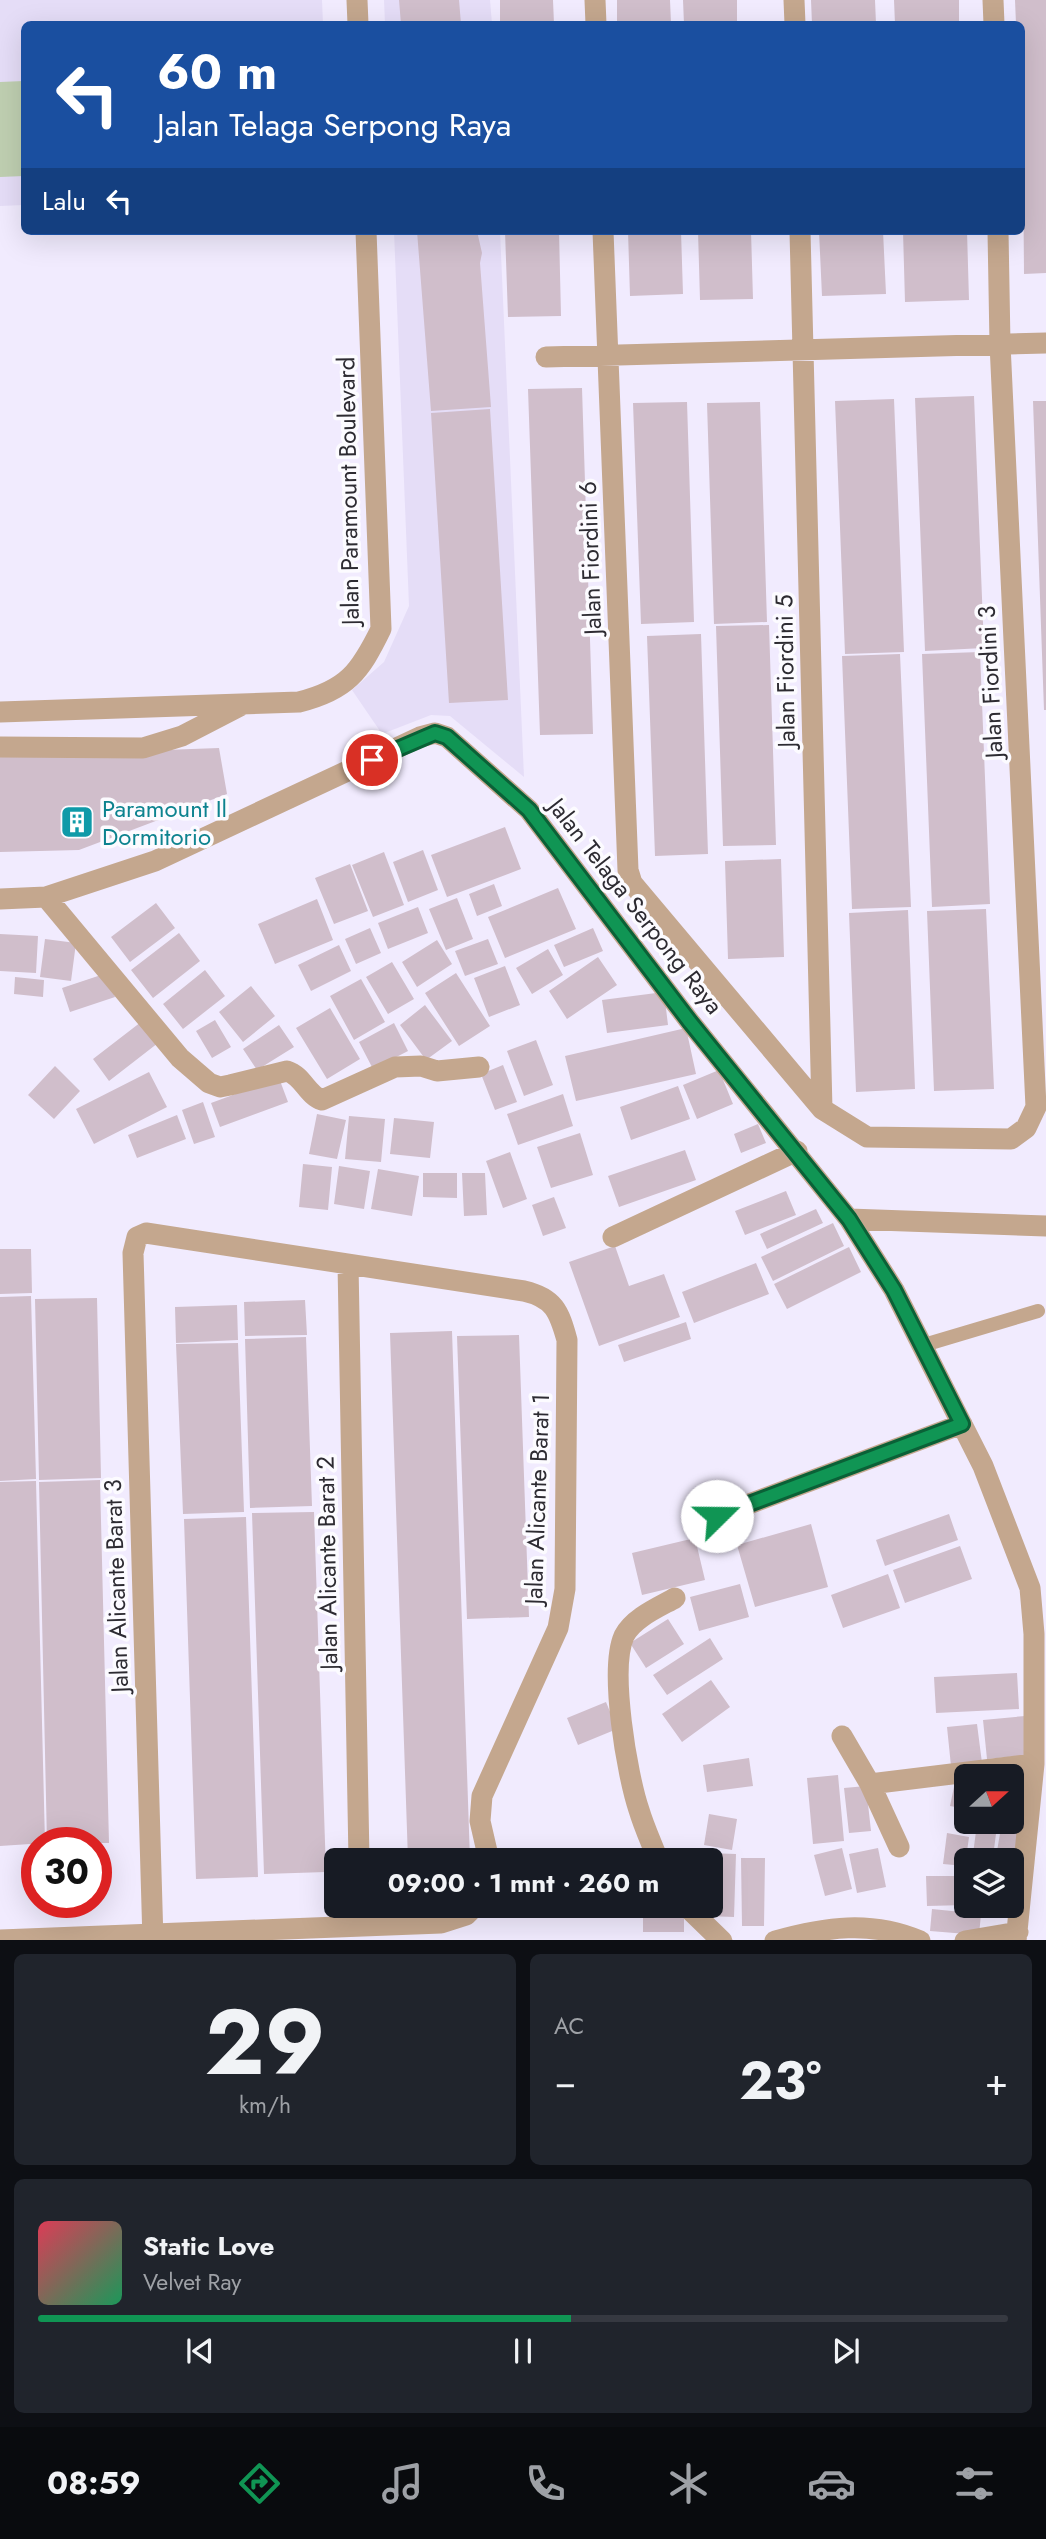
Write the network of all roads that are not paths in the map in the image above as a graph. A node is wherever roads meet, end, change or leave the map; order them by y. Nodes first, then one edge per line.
1 (357, 0) edge
2 (595, 0) edge
3 (794, 0) edge
4 (993, 0) edge
5 (358, 21) edge
6 (596, 21) edge
7 (795, 21) edge
8 (994, 21) edge
9 (366, 235) edge
10 (603, 235) edge
11 (800, 235) edge
12 (998, 235) edge
13 (1046, 343) edge
14 (1000, 344) junction
15 (803, 349) junction
16 (608, 355) junction
17 (546, 357) dead end
18 (245, 704) junction
19 (0, 712) edge
20 (0, 747) edge
21 (46, 897) junction
22 (0, 899) edge
23 (479, 1067) dead end
24 (822, 1109) junction
25 (797, 1152) junction
26 (849, 1219) junction
27 (1046, 1226) edge
28 (613, 1237) dead end
29 (348, 1264) junction
30 (1038, 1311) dead end
31 (923, 1345) junction
32 (962, 1424) junction
33 (717, 1516) dead end
34 (1038, 1591) edge
35 (675, 1598) dead end
36 (1041, 1687) edge
37 (842, 1736) dead end
38 (1034, 1764) junction
39 (870, 1784) junction
40 (899, 1847) dead end
41 (359, 1848) edge
42 (486, 1848) edge
43 (653, 1848) edge
44 (457, 1918) edge
45 (698, 1918) edge
46 (360, 1924) edge
47 (1017, 1936) edge
48 (153, 1937) edge
49 (0, 1940) edge
50 (721, 1940) edge
51 (779, 1940) edge
52 (918, 1940) edge
53 (975, 1940) edge

1 - 5 street
2 - 6 street
3 - 7 street
4 - 8 street
9 - 18 street, Jalan Paramount Boulevard
10 - 16 street, Jalan Fiordini 6
11 - 15 street, Jalan Fiordini 5
12 - 14 street, Jalan Fiordini 3
13 - 14 street
14 - 15 street
14 - 24 street, Jalan Fiordini 3
15 - 16 street
15 - 24 street, Jalan Fiordini 5
16 - 17 street
16 - 24 street, Jalan Fiordini 6
18 - 19 street, Jalan Paramount Boulevard
18 - 20 street
21 - 22 street, Jalan Telaga Serpong Raya
21 - 23 street
21 - 25 street, Jalan Telaga Serpong Raya
25 - 26 street, Jalan Telaga Serpong Raya
25 - 28 street
26 - 27 street
26 - 31 street, Jalan Telaga Serpong Raya
29 - 41 street, Jalan Alicante Barat 2
29 - 42 street, Jalan Alicante Barat 1
29 - 48 street, Jalan Alicante Barat 3
30 - 31 lane
31 - 32 street, Jalan Telaga Serpong Raya
32 - 33 street
32 - 34 street, Jalan Telaga Serpong Raya
34 - 36 street, Jalan Telaga Serpong Raya
35 - 43 street
36 - 38 street, Jalan Telaga Serpong Raya
37 - 39 street
38 - 39 street
38 - 47 street, Jalan Telaga Serpong Raya
39 - 40 street
44 - 46 street
45 - 50 street
46 - 48 street
47 - 53 street
48 - 49 street
51 - 52 street

